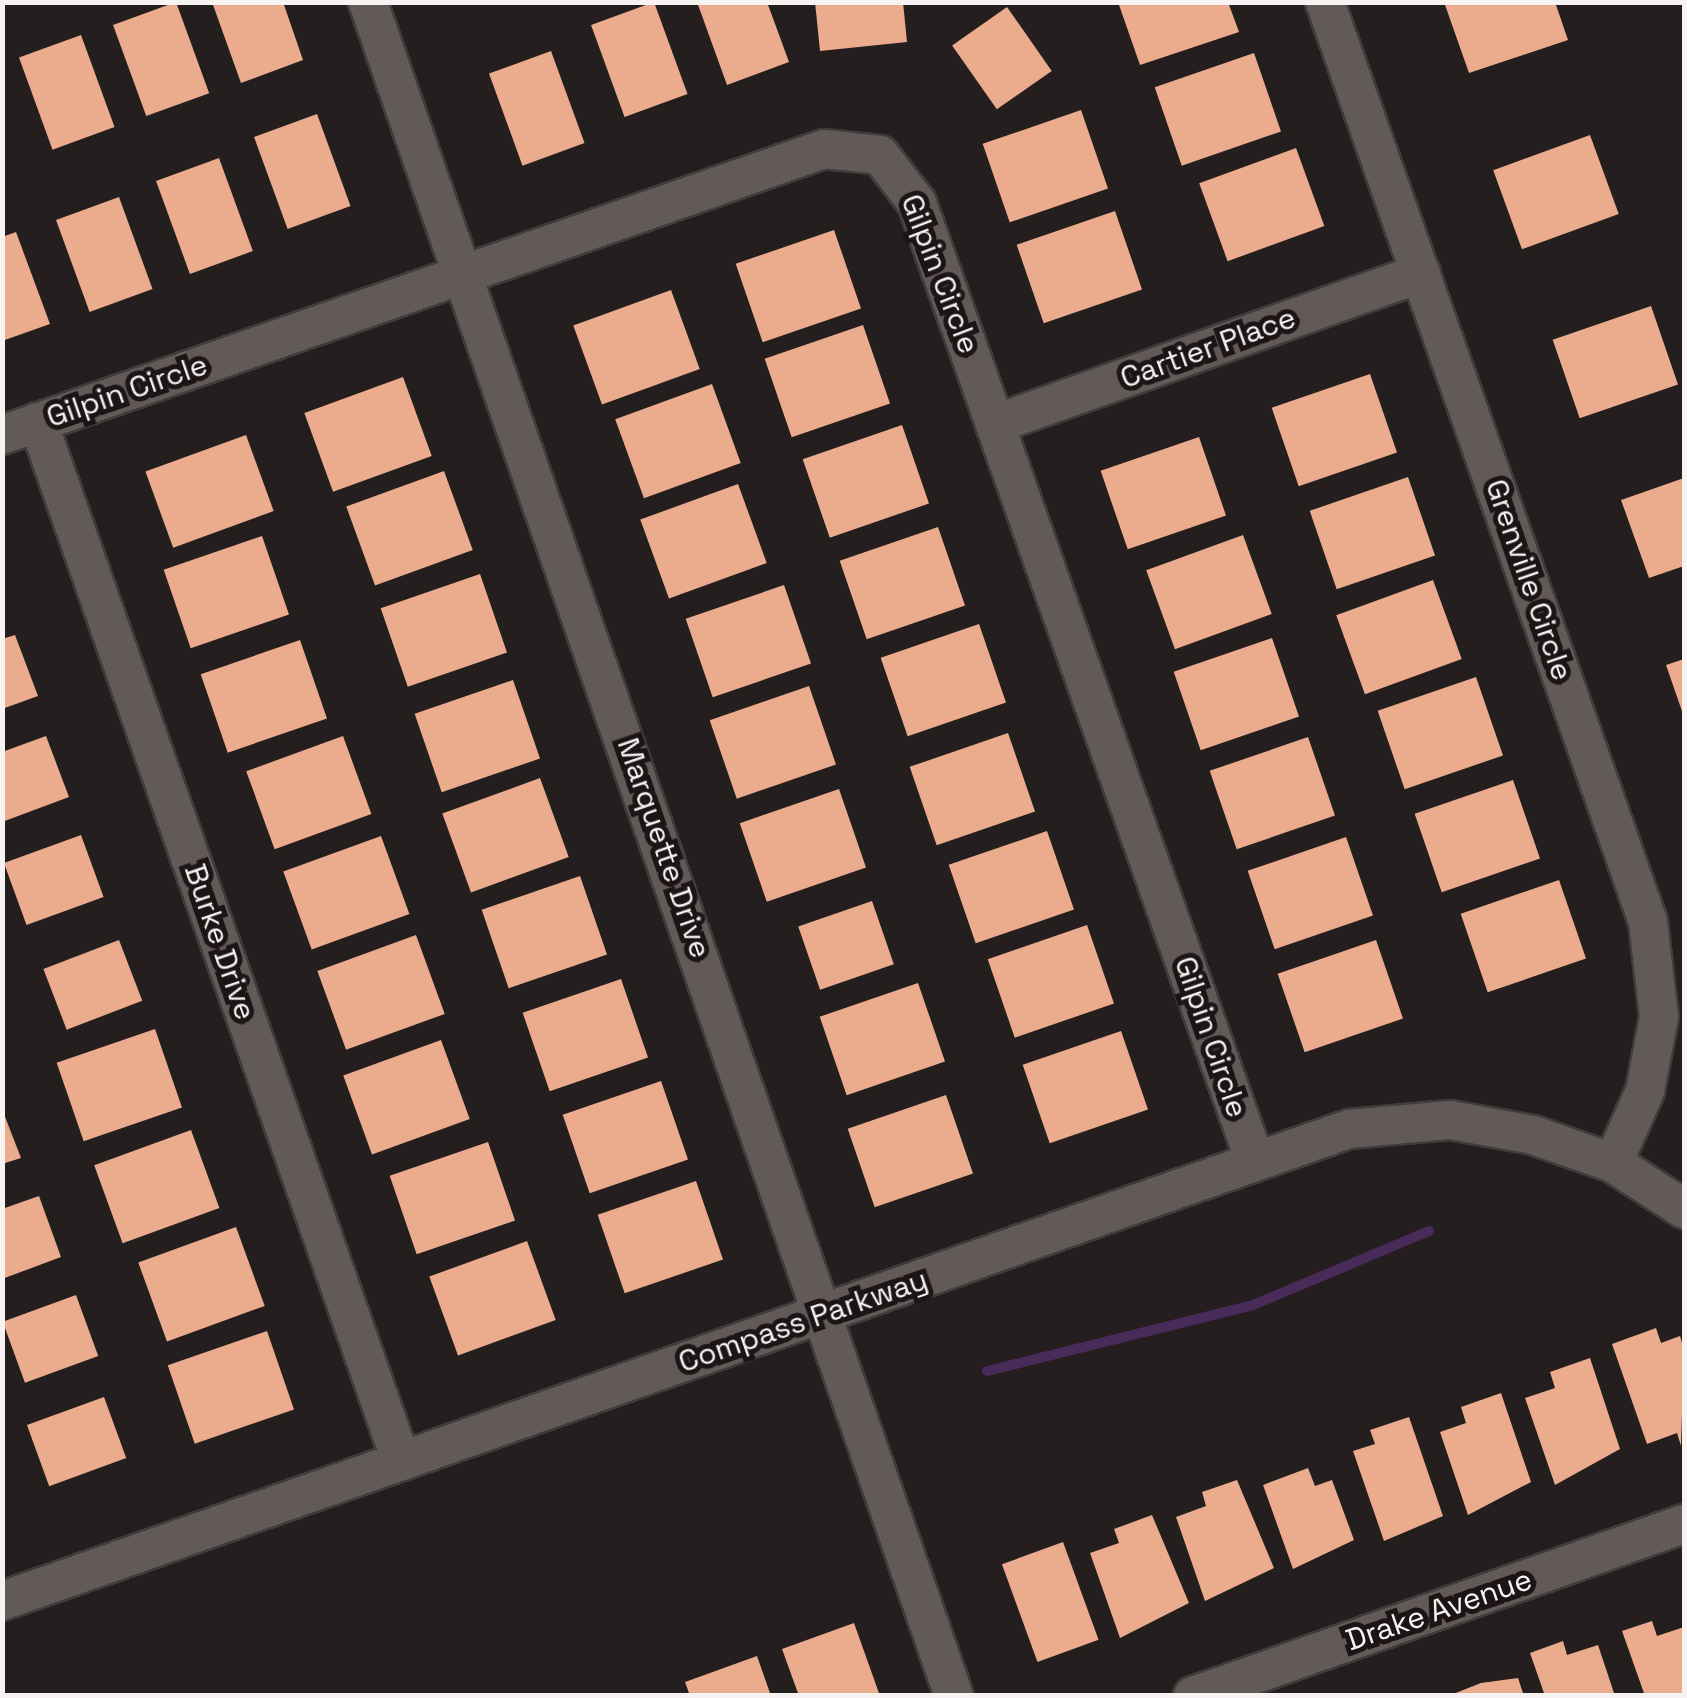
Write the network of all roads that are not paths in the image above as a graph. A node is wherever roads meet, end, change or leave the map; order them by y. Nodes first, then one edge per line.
1 (368, 2) edge
2 (1325, 2) edge
3 (461, 273) junction
4 (1421, 273) junction
5 (38, 422) junction
6 (995, 424) junction
7 (2, 434) edge
8 (1256, 1161) junction
9 (1613, 1163) junction
10 (1684, 1209) edge
11 (827, 1312) junction
12 (401, 1461) junction
13 (1684, 1524) edge
14 (2, 1600) edge
15 (954, 1696) edge
16 (1193, 1696) edge

1 - 3 street, Marquette Drive
2 - 4 street, Grenville Circle
3 - 5 street, Gilpin Circle
3 - 6 street, Gilpin Circle
3 - 11 street, Marquette Drive
4 - 6 street, Cartier Place
4 - 9 street, Grenville Circle
5 - 7 street, Gilpin Circle
5 - 12 street, Burke Drive
6 - 8 street, Gilpin Circle
8 - 9 street, Compass Parkway
8 - 11 street, Compass Parkway
9 - 10 street, Compass Parkway
11 - 12 street, Compass Parkway
11 - 15 street, Marquette Drive
12 - 14 street, Compass Parkway
13 - 16 street, Drake Avenue

